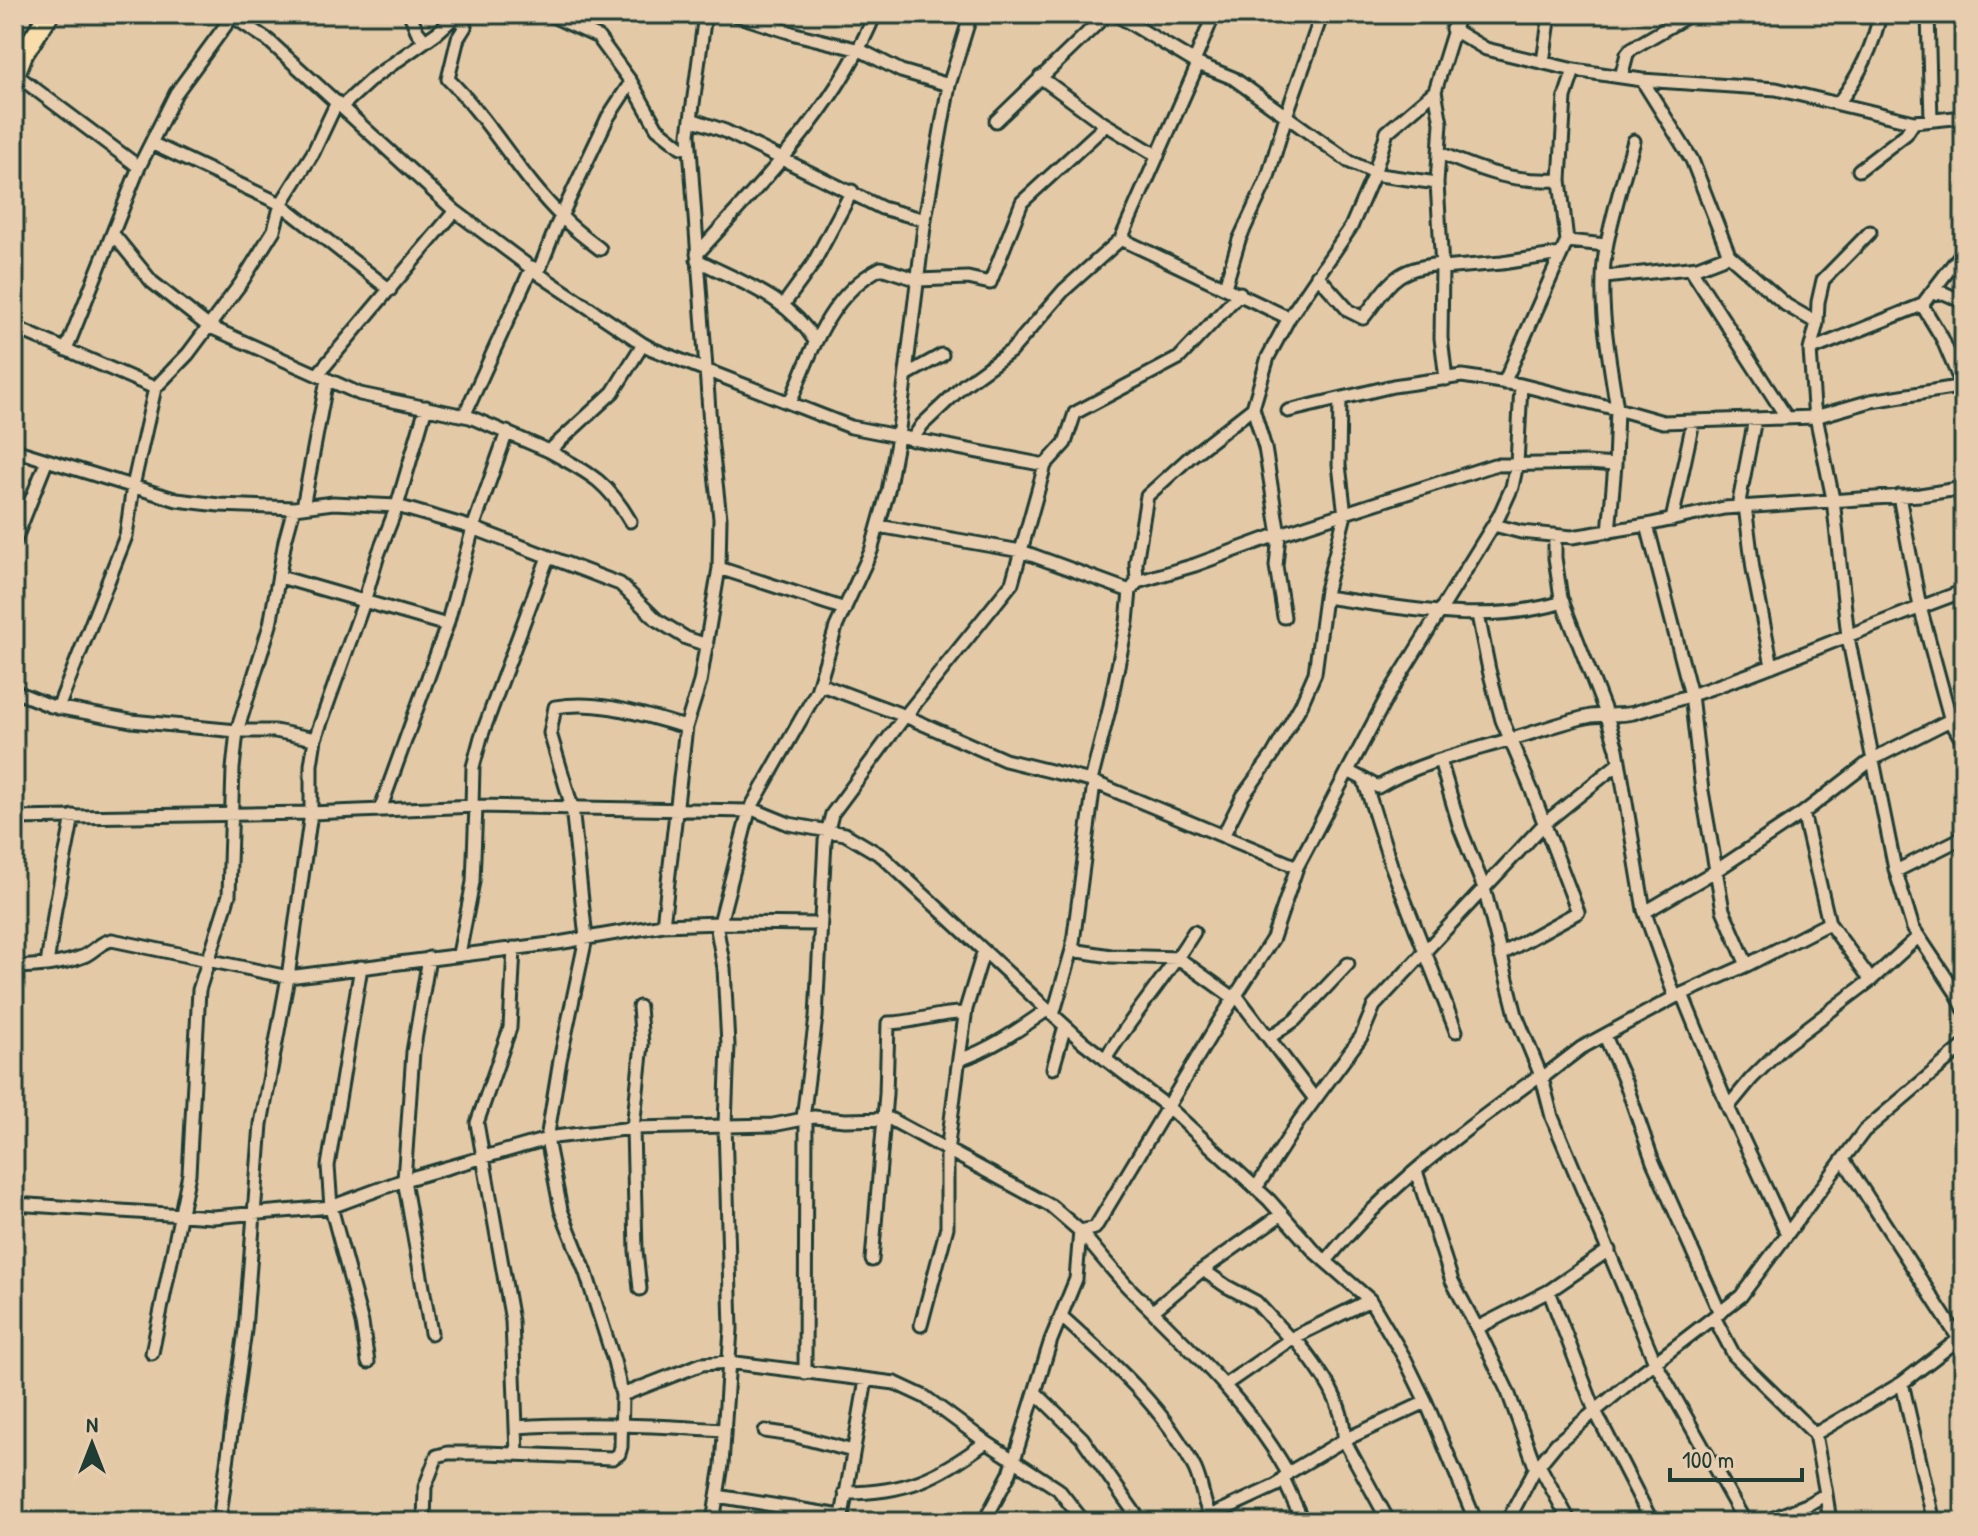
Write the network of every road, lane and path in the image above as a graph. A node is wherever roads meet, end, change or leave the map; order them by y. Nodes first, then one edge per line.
1 (49, 14) edge
2 (410, 14) edge
3 (548, 14) edge
4 (705, 14) edge
5 (733, 14) edge
6 (875, 14) edge
7 (971, 14) edge
8 (1107, 14) edge
9 (1115, 14) edge
10 (1214, 14) edge
11 (1322, 14) edge
12 (1459, 14) edge
13 (1550, 14) edge
14 (1880, 14) edge
15 (1928, 14) edge
16 (232, 15) edge
17 (457, 15) edge
18 (1684, 16) edge
19 (1452, 29) junction
20 (425, 41) junction
21 (860, 50) junction
22 (1543, 62) junction
23 (1196, 63) junction
24 (1574, 70) junction
25 (14, 76) edge
26 (1040, 77) junction
27 (1621, 77) junction
28 (1642, 80) junction
29 (631, 82) junction
30 (949, 85) junction
31 (1435, 91) junction
32 (1839, 102) junction
33 (339, 104) junction
34 (1963, 114) edge
35 (1286, 116) junction
36 (691, 119) junction
37 (1931, 120) junction
38 (996, 121) dead end
39 (1914, 122) junction
40 (1106, 125) junction
41 (1634, 141) dead end
42 (151, 143) junction
43 (690, 149) junction
44 (1440, 153) junction
45 (1158, 156) junction
46 (784, 158) junction
47 (139, 167) junction
48 (1859, 170) dead end
49 (1374, 174) junction
50 (1560, 180) junction
51 (1437, 183) junction
52 (852, 191) junction
53 (281, 204) junction
54 (455, 211) junction
55 (561, 217) junction
56 (925, 220) junction
57 (1870, 232) dead end
58 (113, 234) junction
59 (1121, 239) junction
60 (1567, 241) junction
61 (1606, 245) junction
62 (600, 249) dead end
63 (1964, 250) edge
64 (1561, 254) junction
65 (1729, 255) junction
66 (697, 257) junction
67 (1442, 266) junction
68 (1690, 268) junction
69 (535, 270) junction
70 (1317, 275) junction
71 (1605, 277) junction
72 (918, 280) junction
73 (1225, 287) junction
74 (390, 290) junction
75 (1240, 293) junction
76 (1930, 294) junction
77 (1964, 302) edge
78 (784, 304) junction
79 (1922, 305) junction
80 (1289, 318) junction
81 (1817, 323) junction
82 (208, 326) junction
83 (14, 327) edge
84 (815, 341) junction
85 (643, 344) junction
86 (66, 350) junction
87 (1810, 350) junction
88 (942, 355) dead end
89 (707, 371) junction
90 (906, 375) junction
91 (323, 376) junction
92 (1446, 379) junction
93 (1504, 383) junction
94 (1521, 385) junction
95 (155, 388) junction
96 (1963, 388) edge
97 (1340, 399) junction
98 (790, 403) junction
99 (426, 407) junction
100 (1253, 408) junction
101 (1617, 409) junction
102 (1288, 411) dead end
103 (464, 416) junction
104 (1815, 417) junction
105 (1787, 418) junction
106 (1755, 419) junction
107 (1693, 422) junction
108 (507, 432) junction
109 (898, 437) junction
110 (912, 440) junction
111 (14, 450) edge
112 (549, 451) junction
113 (47, 460) junction
114 (1517, 464) junction
115 (1045, 465) junction
116 (1615, 465) junction
117 (133, 486) junction
118 (1961, 489) edge
119 (1899, 496) junction
120 (1833, 499) junction
121 (397, 506) junction
122 (299, 507) junction
123 (1742, 507) junction
124 (1964, 507) edge
125 (1345, 515) junction
126 (1672, 520) junction
127 (630, 521) dead end
128 (1494, 525) junction
129 (1647, 525) junction
130 (878, 526) junction
131 (473, 528) junction
132 (1609, 532) junction
133 (1279, 535) junction
134 (1555, 535) junction
135 (14, 543) edge
136 (1021, 551) junction
137 (548, 557) junction
138 (719, 568) junction
139 (280, 577) junction
140 (1133, 586) junction
141 (1964, 591) edge
142 (1325, 597) junction
143 (364, 602) junction
144 (1563, 602) junction
145 (1920, 607) junction
146 (845, 609) junction
147 (1439, 613) junction
148 (1478, 615) junction
149 (1284, 617) dead end
150 (447, 625) junction
151 (1848, 637) junction
152 (707, 645) junction
153 (1772, 666) junction
154 (819, 684) junction
155 (14, 691) edge
156 (1691, 695) junction
157 (58, 708) junction
158 (1964, 713) edge
159 (905, 716) junction
160 (1607, 716) junction
161 (1951, 721) junction
162 (686, 727) junction
163 (237, 731) junction
164 (315, 739) junction
165 (1512, 739) junction
166 (1964, 744) edge
167 (1873, 759) junction
168 (1440, 760) junction
169 (1618, 764) junction
170 (1348, 771) junction
171 (1364, 780) junction
172 (1092, 782) junction
173 (474, 806) junction
174 (572, 807) junction
175 (380, 810) junction
176 (751, 810) junction
177 (677, 812) junction
178 (232, 813) junction
179 (311, 813) junction
180 (1803, 813) junction
181 (73, 816) junction
182 (14, 818) edge
183 (1545, 823) junction
184 (828, 830) junction
185 (1223, 836) junction
186 (1964, 837) edge
187 (1297, 867) junction
188 (1717, 870) junction
189 (1896, 871) junction
190 (1484, 888) junction
191 (1645, 912) junction
192 (718, 923) junction
193 (1829, 923) junction
194 (819, 924) junction
195 (663, 925) junction
196 (1194, 932) dead end
197 (1918, 937) junction
198 (586, 938) junction
199 (514, 948) junction
200 (1072, 950) junction
201 (983, 953) junction
202 (1423, 953) junction
203 (459, 954) junction
204 (1500, 955) junction
205 (429, 958) junction
206 (1178, 958) junction
207 (207, 961) junction
208 (1348, 964) dead end
209 (47, 965) junction
210 (1747, 965) junction
211 (14, 967) edge
212 (361, 967) junction
213 (288, 977) junction
214 (1871, 980) junction
215 (1235, 996) junction
216 (1678, 996) junction
217 (639, 1007) dead end
218 (1964, 1009) edge
219 (1050, 1012) junction
220 (965, 1013) junction
221 (1065, 1026) junction
222 (1456, 1031) dead end
223 (1605, 1036) junction
224 (1270, 1037) junction
225 (1964, 1046) edge
226 (1105, 1059) junction
227 (959, 1060) junction
228 (1053, 1068) dead end
229 (1541, 1076) junction
230 (1315, 1099) junction
231 (1168, 1107) junction
232 (1728, 1107) junction
233 (805, 1118) junction
234 (884, 1119) junction
235 (725, 1125) junction
236 (633, 1128) junction
237 (547, 1139) junction
238 (947, 1152) junction
239 (484, 1156) junction
240 (1843, 1159) junction
241 (1416, 1171) junction
242 (404, 1180) junction
243 (1256, 1188) junction
244 (14, 1204) edge
245 (331, 1207) junction
246 (1282, 1214) junction
247 (252, 1215) junction
248 (179, 1216) junction
249 (1080, 1231) junction
250 (1787, 1234) junction
251 (1609, 1250) junction
252 (872, 1260) dead end
253 (1326, 1261) junction
254 (1203, 1270) junction
255 (640, 1289) dead end
256 (1549, 1291) junction
257 (1370, 1300) junction
258 (1153, 1311) junction
259 (1717, 1315) junction
260 (1061, 1316) junction
261 (921, 1325) dead end
262 (1477, 1328) junction
263 (431, 1333) dead end
264 (1293, 1338) junction
265 (1962, 1338) edge
266 (152, 1353) dead end
267 (1964, 1353) edge
268 (368, 1362) dead end
269 (728, 1362) junction
270 (1655, 1362) junction
271 (805, 1373) junction
272 (866, 1380) junction
273 (1902, 1383) junction
274 (1226, 1384) junction
275 (1035, 1392) junction
276 (622, 1395) junction
277 (1426, 1402) junction
278 (1595, 1411) junction
279 (620, 1423) junction
280 (516, 1427) junction
281 (723, 1430) junction
282 (765, 1431) dead end
283 (1815, 1434) junction
284 (1344, 1440) junction
285 (986, 1442) junction
286 (853, 1451) junction
287 (517, 1454) junction
288 (1014, 1460) junction
289 (1538, 1467) junction
290 (1286, 1475) junction
291 (845, 1493) junction
292 (1826, 1494) junction
293 (717, 1496) junction
294 (841, 1519) edge
295 (1211, 1519) edge
296 (219, 1522) edge
297 (424, 1522) edge
298 (713, 1522) edge
299 (984, 1522) edge
300 (1084, 1522) edge
301 (1141, 1522) edge
302 (1197, 1522) edge
303 (1303, 1522) edge
304 (1389, 1522) edge
305 (1476, 1522) edge
306 (1507, 1522) edge
307 (1570, 1522) edge
308 (1652, 1522) edge
309 (1745, 1522) edge
310 (1764, 1522) edge
311 (1830, 1522) edge
312 (1934, 1522) edge

1 - 25 highway
2 - 20 street
3 - 29 street
4 - 36 street
5 - 21 street
6 - 21 street
7 - 30 street
8 - 26 street
9 - 23 street
10 - 23 street
11 - 35 street
12 - 19 street
13 - 22 street
14 - 32 street
15 - 37 street
16 - 33 street
16 - 42 street
17 - 20 street
17 - 55 street
18 - 27 street
19 - 22 street
19 - 31 street
20 - 33 street
21 - 30 street
21 - 46 street
22 - 24 street
23 - 35 street
23 - 45 street
24 - 27 street
24 - 50 street
25 - 47 street
26 - 38 street
26 - 40 street
27 - 28 street
28 - 32 street
28 - 65 street
29 - 43 street
29 - 55 street
30 - 56 street
31 - 44 street
31 - 49 street
32 - 39 street
33 - 53 street
33 - 54 street
34 - 37 street
35 - 49 street
35 - 73 street
36 - 43 street
36 - 46 street
37 - 39 street
39 - 48 street
40 - 45 street
40 - 72 street
41 - 61 street
42 - 47 street
42 - 53 street
43 - 66 street
44 - 50 street
44 - 51 street
45 - 59 street
46 - 52 street
46 - 66 street
47 - 58 street
49 - 51 street
49 - 70 street
50 - 60 street
51 - 67 street
52 - 56 street
52 - 78 street
53 - 74 street
53 - 82 street
54 - 69 street
54 - 74 street
55 - 62 street
55 - 69 street
56 - 72 street
57 - 81 street
58 - 82 street
58 - 86 street
59 - 73 street
59 - 110 street
60 - 61 street
60 - 64 street
61 - 71 street
63 - 76 street
64 - 67 street
64 - 93 street
65 - 68 street
65 - 81 street
66 - 78 street
66 - 89 street
67 - 70 street
67 - 92 street
68 - 71 street
68 - 105 street
69 - 85 street
69 - 103 street
70 - 80 street
71 - 101 street
72 - 84 street
72 - 90 street
73 - 75 street
74 - 91 street
75 - 80 street
75 - 115 street
76 - 77 street
76 - 79 street
78 - 84 street
79 - 87 street
79 - 96 street
80 - 100 street
81 - 87 street
82 - 91 street
82 - 95 street
83 - 86 street
84 - 98 street
85 - 89 street
85 - 112 street
86 - 95 street
87 - 104 street
88 - 90 street
89 - 98 street
89 - 138 street
90 - 109 street
91 - 99 street
91 - 122 street
92 - 93 street
92 - 97 street
93 - 94 street
94 - 101 street
94 - 114 street
95 - 117 street
96 - 104 street
97 - 102 street
97 - 125 street
98 - 109 street
99 - 103 street
99 - 121 street
100 - 133 street
100 - 140 street
101 - 107 street
101 - 116 street
103 - 108 street
104 - 105 street
104 - 120 street
105 - 106 street
106 - 107 street
106 - 123 street
107 - 126 street
108 - 112 street
108 - 131 street
109 - 110 street
109 - 130 street
110 - 115 street
111 - 113 street
112 - 127 street
113 - 117 street
113 - 135 street
114 - 116 street
114 - 125 street
114 - 128 street
115 - 136 street
116 - 132 street
117 - 122 street
117 - 157 street
118 - 119 street
118 - 124 street
119 - 120 street
119 - 145 street
120 - 123 street
120 - 151 street
121 - 122 street
121 - 131 street
121 - 143 street
122 - 139 street
123 - 126 street
123 - 153 street
125 - 133 street
125 - 142 street
126 - 129 street
128 - 134 street
128 - 147 street
129 - 132 street
129 - 156 street
130 - 136 street
130 - 146 street
131 - 137 street
131 - 150 street
132 - 134 street
133 - 140 street
133 - 149 street
134 - 144 street
136 - 140 street
136 - 159 street
137 - 152 street
137 - 173 street
138 - 146 street
138 - 152 street
139 - 143 street
139 - 163 street
140 - 172 street
141 - 145 street
142 - 147 street
142 - 185 street
143 - 150 street
143 - 164 street
144 - 148 street
144 - 160 street
145 - 151 street
145 - 161 street
146 - 154 street
147 - 148 street
147 - 170 street
148 - 165 street
150 - 175 street
151 - 153 street
151 - 167 street
152 - 162 street
153 - 156 street
154 - 159 street
154 - 176 street
155 - 157 street
156 - 160 street
156 - 188 street
157 - 163 street
158 - 161 street
159 - 172 street
159 - 184 street
160 - 165 street
160 - 169 street
161 - 166 street
161 - 167 street
162 - 174 street
162 - 177 street
163 - 164 street
163 - 178 street
164 - 179 street
165 - 168 street
165 - 183 street
167 - 180 street
167 - 189 street
168 - 171 street
168 - 190 street
169 - 183 street
169 - 191 street
170 - 171 street
170 - 187 street
171 - 202 street
172 - 185 street
172 - 200 street
173 - 174 street
173 - 175 street
173 - 203 street
174 - 177 street
174 - 198 street
175 - 179 street
176 - 177 street
176 - 184 street
176 - 192 street
177 - 195 street
178 - 179 street
178 - 181 street
178 - 207 street
179 - 213 street
180 - 188 street
180 - 193 street
181 - 182 street
181 - 209 street
183 - 190 street
183 - 204 street
184 - 194 street
184 - 201 street
185 - 187 street
186 - 189 street
187 - 215 street
188 - 191 street
188 - 210 street
189 - 197 street
190 - 202 street
190 - 204 street
191 - 216 street
192 - 194 street
192 - 195 street
192 - 235 street
193 - 210 street
193 - 214 street
194 - 233 street
195 - 198 street
196 - 206 street
197 - 214 street
197 - 218 street
198 - 199 street
198 - 237 street
199 - 203 street
199 - 239 street
200 - 206 street
200 - 219 street
201 - 219 street
201 - 220 street
202 - 222 street
202 - 230 street
203 - 205 street
204 - 229 street
205 - 212 street
205 - 242 street
206 - 215 street
206 - 226 street
207 - 209 street
207 - 213 street
207 - 248 street
208 - 224 street
209 - 211 street
210 - 216 street
212 - 213 street
212 - 245 street
213 - 247 street
214 - 232 street
215 - 224 street
215 - 231 street
216 - 223 street
216 - 232 street
217 - 236 street
219 - 221 street
219 - 227 street
220 - 227 street
220 - 234 street
221 - 226 street
221 - 228 street
223 - 229 street
223 - 259 street
224 - 230 street
225 - 240 street
226 - 231 street
227 - 238 street
229 - 241 street
229 - 251 street
230 - 243 street
231 - 243 street
231 - 249 street
232 - 250 street
233 - 234 street
233 - 235 street
233 - 271 street
234 - 238 street
234 - 252 street
235 - 236 street
235 - 269 street
236 - 237 street
236 - 255 street
237 - 239 street
237 - 276 street
238 - 249 street
238 - 261 street
239 - 242 street
239 - 280 street
240 - 250 street
240 - 265 street
241 - 253 street
241 - 262 street
242 - 245 street
242 - 263 street
243 - 246 street
244 - 248 street
245 - 247 street
245 - 268 street
246 - 253 street
246 - 254 street
247 - 248 street
247 - 296 street
248 - 266 street
249 - 258 street
249 - 260 street
250 - 259 street
251 - 256 street
251 - 270 street
253 - 257 street
254 - 258 street
254 - 264 street
256 - 262 street
256 - 278 street
257 - 264 street
257 - 277 street
258 - 274 street
259 - 270 street
259 - 283 street
260 - 275 street
260 - 295 street
262 - 289 street
264 - 274 street
264 - 284 street
265 - 267 street
265 - 273 street
269 - 271 street
269 - 276 street
269 - 281 street
270 - 278 street
270 - 309 street
271 - 272 street
272 - 285 street
272 - 286 street
273 - 283 street
273 - 312 street
274 - 290 street
275 - 288 street
275 - 301 street
276 - 279 street
277 - 284 street
277 - 305 street
278 - 289 street
278 - 308 street
279 - 280 street
279 - 281 street
279 - 287 street
280 - 287 street
281 - 293 street
282 - 286 street
283 - 292 street
284 - 290 street
284 - 304 street
285 - 288 street
285 - 291 street
286 - 291 street
287 - 297 street
288 - 299 street
288 - 300 street
289 - 306 street
289 - 307 street
290 - 295 street
290 - 303 street
291 - 294 street
292 - 310 street
292 - 311 street
293 - 294 street
293 - 298 street
295 - 302 street

